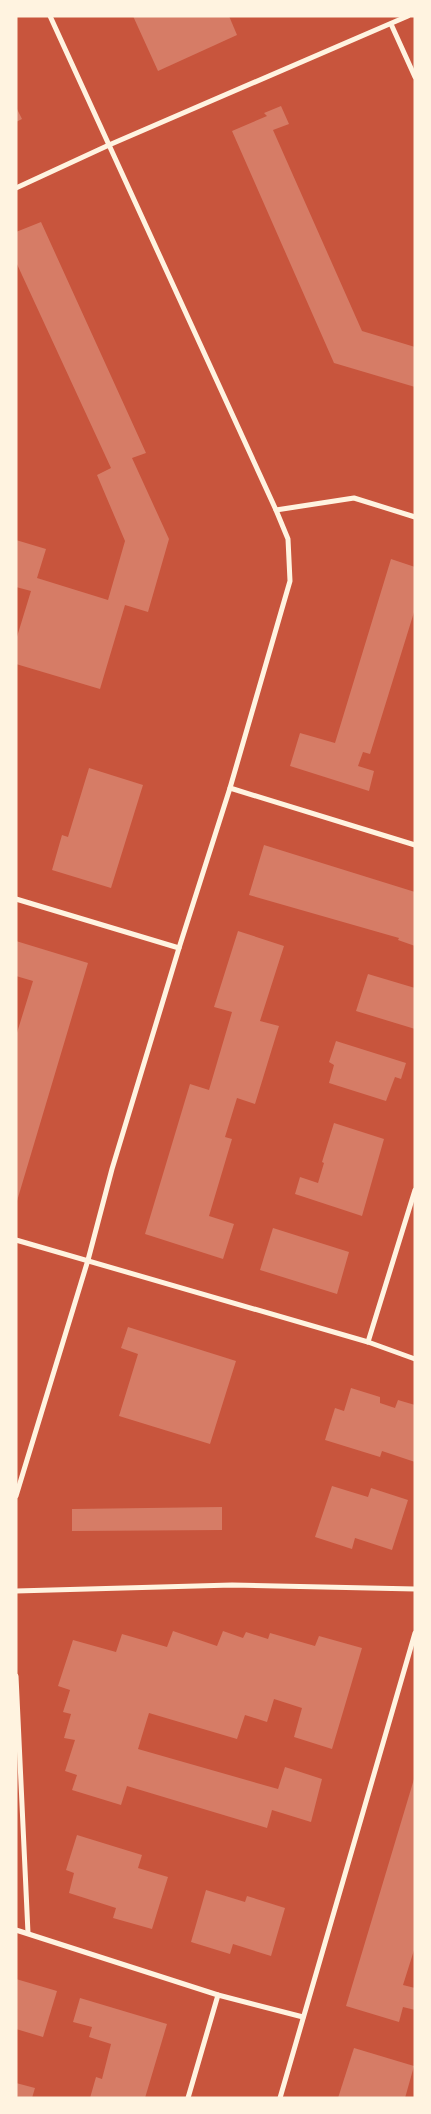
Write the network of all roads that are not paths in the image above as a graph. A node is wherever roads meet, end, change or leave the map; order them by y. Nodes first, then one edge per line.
1 (50, 16) edge
2 (408, 16) edge
3 (391, 24) junction
4 (415, 77) edge
5 (109, 145) junction
6 (16, 188) edge
7 (276, 510) junction
8 (415, 517) edge
9 (230, 788) junction
10 (415, 845) edge
11 (16, 899) edge
12 (179, 948) junction
13 (415, 1190) edge
14 (16, 1240) edge
15 (88, 1260) junction
16 (368, 1342) junction
17 (415, 1359) edge
18 (16, 1496) edge
19 (415, 1590) edge
20 (16, 1591) edge
21 (415, 1633) edge
22 (16, 1676) edge
23 (16, 1930) edge
24 (28, 1933) junction
25 (218, 1995) junction
26 (303, 2017) junction
27 (188, 2098) edge
28 (280, 2098) edge

1 - 5 street
2 - 3 street
3 - 4 street
3 - 5 street
5 - 6 street
5 - 7 street
7 - 8 street
7 - 9 street
9 - 10 street
9 - 12 street
11 - 12 street
12 - 15 street
13 - 16 street
14 - 15 street
15 - 16 street
15 - 18 street
16 - 17 street
19 - 20 street
21 - 26 street
22 - 24 street
23 - 24 street
24 - 25 street
25 - 26 street
25 - 27 street
26 - 28 street

